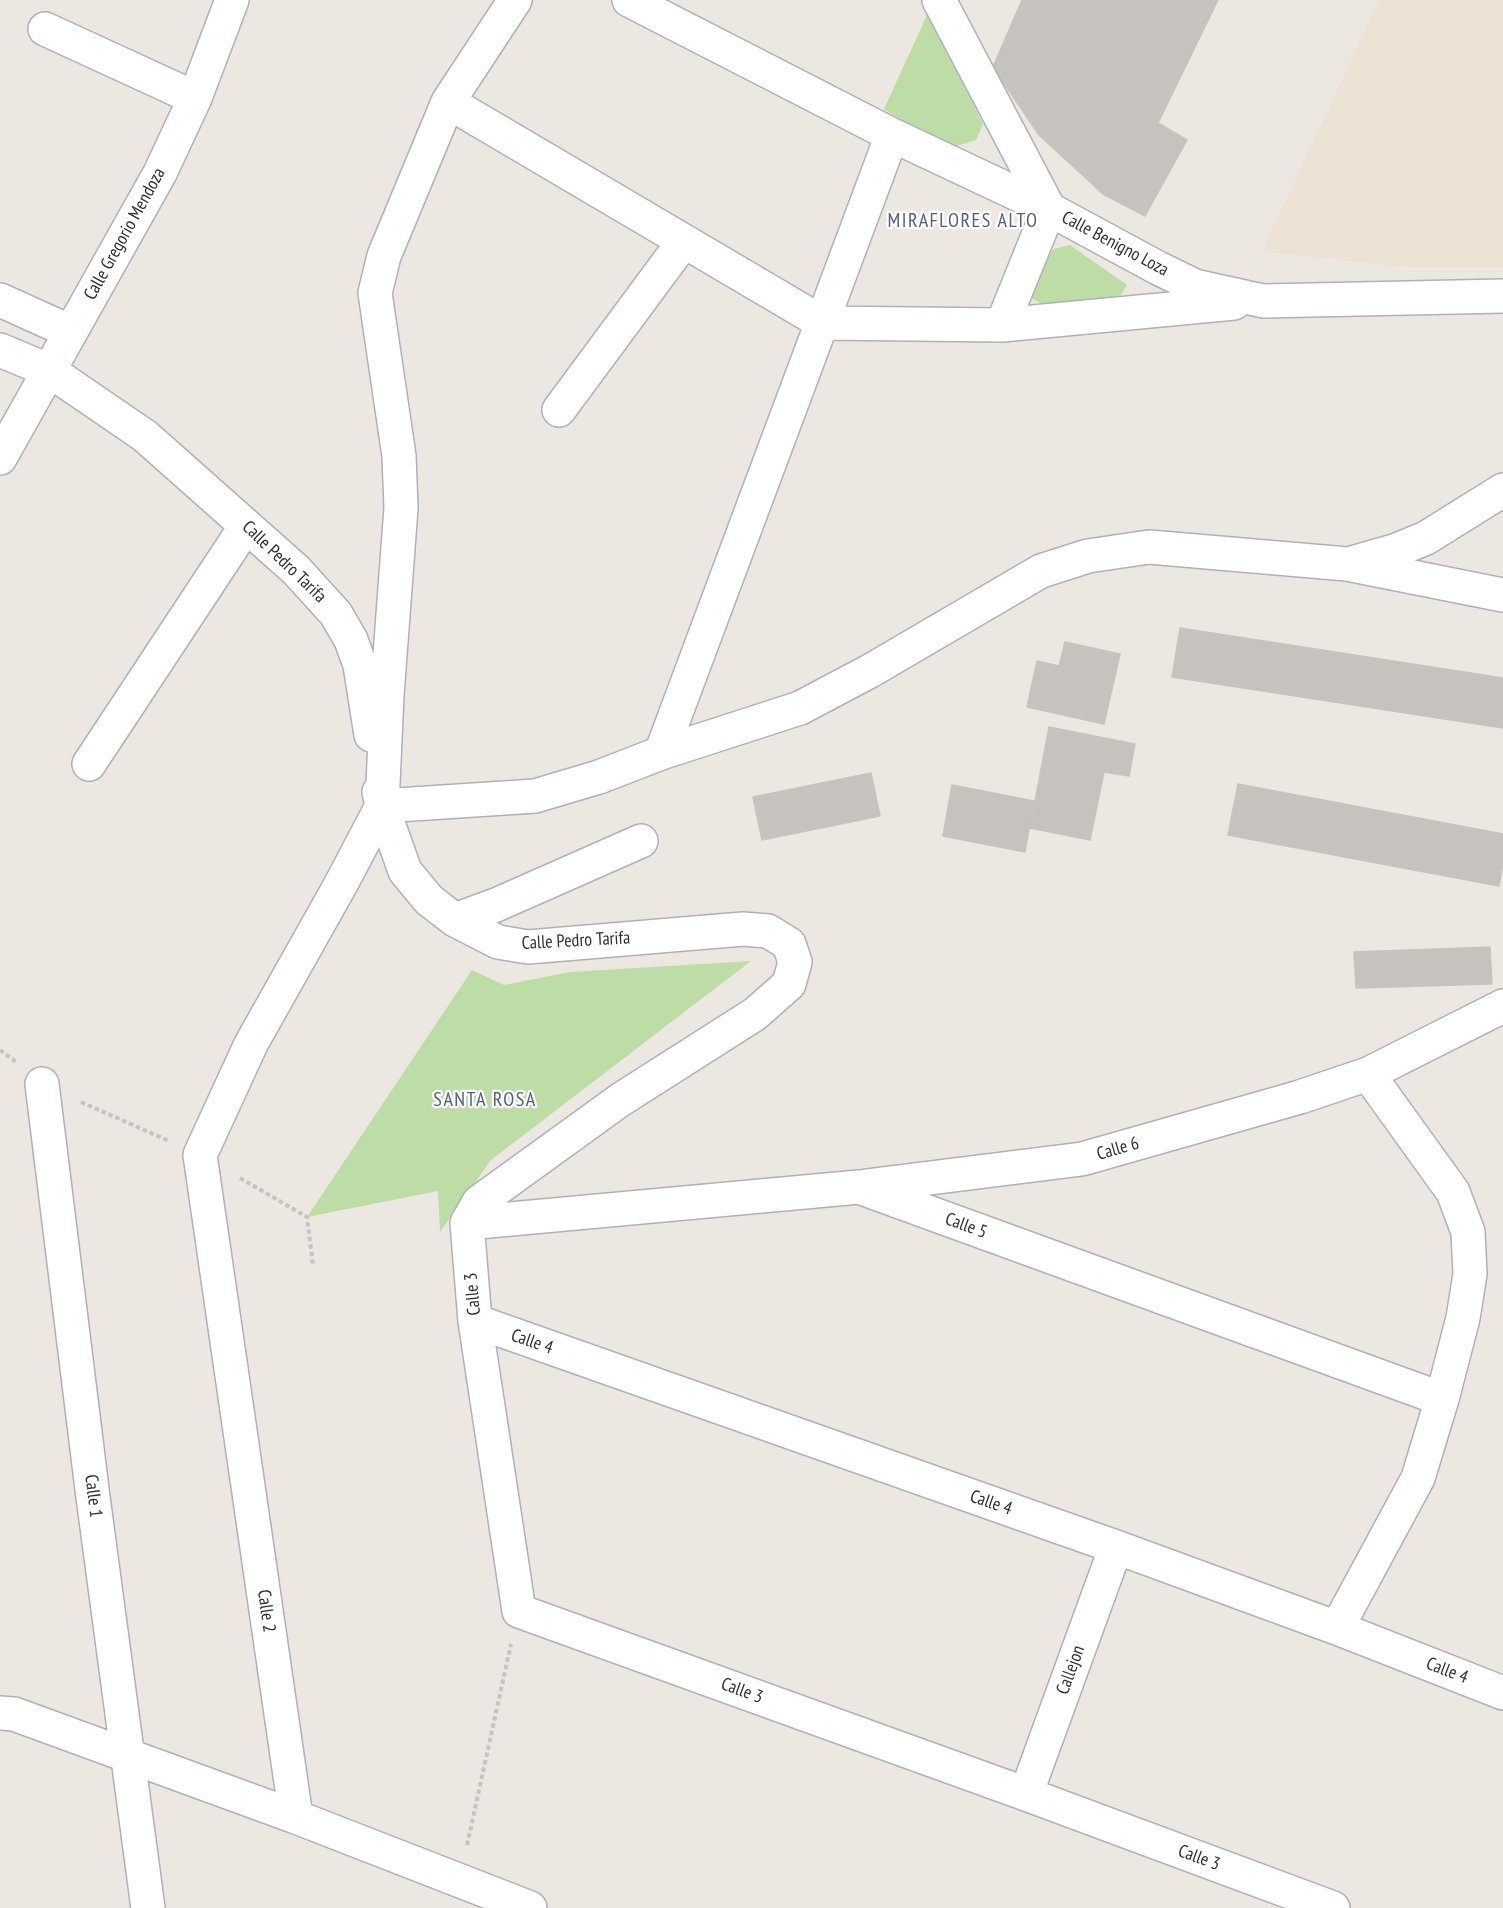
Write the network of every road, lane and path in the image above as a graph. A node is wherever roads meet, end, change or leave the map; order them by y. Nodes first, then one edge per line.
1 (232, 0) edge
2 (515, 0) edge
3 (629, 0) edge
4 (939, 0) edge
5 (45, 29) dead end
6 (195, 98) junction
7 (448, 102) junction
8 (892, 135) junction
9 (1048, 209) junction
10 (684, 241) junction
11 (1503, 296) edge
12 (0, 300) edge
13 (1263, 301) junction
14 (823, 323) junction
15 (1002, 325) junction
16 (71, 332) junction
17 (0, 350) edge
18 (50, 371) junction
19 (559, 410) dead end
20 (0, 458) edge
21 (1503, 490) edge
22 (246, 526) junction
23 (1347, 564) junction
24 (1503, 595) edge
25 (661, 753) junction
26 (89, 764) dead end
27 (382, 806) junction
28 (641, 841) dead end
29 (455, 920) junction
30 (1503, 1006) edge
31 (0, 1050) edge
32 (1368, 1074) junction
33 (42, 1084) junction
34 (200, 1155) junction
35 (859, 1187) junction
36 (467, 1223) junction
37 (313, 1265) dead end
38 (475, 1322) junction
39 (1442, 1399) junction
40 (1116, 1547) junction
41 (519, 1611) junction
42 (1337, 1628) junction
43 (1503, 1693) edge
44 (0, 1713) edge
45 (127, 1755) junction
46 (1026, 1794) junction
47 (296, 1817) junction
48 (459, 1881) junction
49 (148, 1908) edge
50 (530, 1908) edge
51 (1333, 1908) edge

1 - 6 street, Calle Gregorio Mendoza
2 - 7 street
3 - 8 street, Calle Benigno Loza
4 - 9 street
5 - 6 street
6 - 16 street, Calle Gregorio Mendoza
7 - 10 street
7 - 27 street
8 - 9 street, Calle Benigno Loza
8 - 14 street
9 - 13 street, Calle Benigno Loza
9 - 15 street
10 - 14 street
10 - 19 street
11 - 13 street, Calle Benigno Loza
12 - 16 street
13 - 15 street
14 - 15 street
14 - 25 street
16 - 18 street, Calle Gregorio Mendoza
17 - 18 street, Calle Pedro Tarifa
18 - 20 street, Calle Gregorio Mendoza
18 - 22 street, Calle Pedro Tarifa
21 - 23 street
22 - 26 street
22 - 27 street, Calle Pedro Tarifa
23 - 24 street
23 - 25 street
25 - 27 street
27 - 29 street, Calle Pedro Tarifa
27 - 34 street
28 - 29 street
29 - 36 street, Calle Pedro Tarifa
30 - 32 street, Calle 6
31 - 33 path
32 - 35 street, Calle 6
32 - 39 street
33 - 34 path
33 - 45 street, Calle 1
34 - 37 path
34 - 47 street, Calle 2
35 - 36 street, Calle 5
35 - 39 street, Calle 5
36 - 38 street, Calle 3
38 - 40 street, Calle 4
38 - 41 street, Calle 3
39 - 42 street
40 - 42 street, Calle 4
40 - 46 street, Callejon
41 - 46 street, Calle 3
41 - 48 path
42 - 43 street, Calle 4
44 - 45 street
45 - 47 street
45 - 49 street, Calle 1
46 - 51 street, Calle 3
47 - 48 street
48 - 50 street

